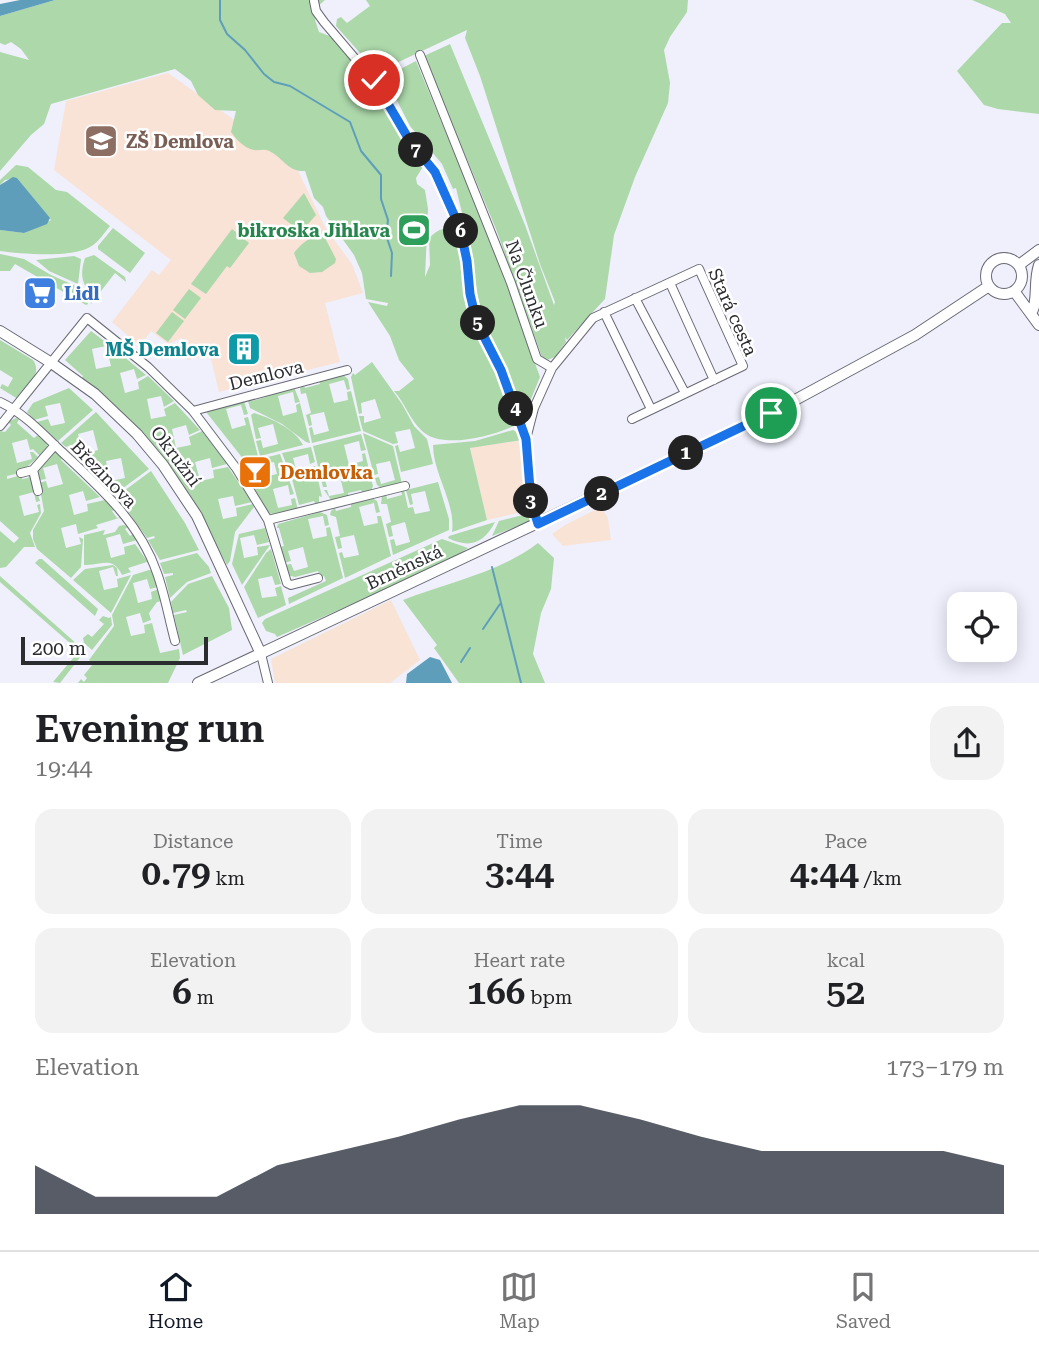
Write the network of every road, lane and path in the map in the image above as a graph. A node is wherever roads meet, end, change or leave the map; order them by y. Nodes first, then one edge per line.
1 (314, 1) edge
2 (420, 55) dead end
3 (1038, 252) edge
4 (1019, 265) junction
5 (1039, 265) edge
6 (670, 283) junction
7 (989, 286) junction
8 (1014, 291) junction
9 (635, 298) junction
10 (95, 310) dead end
11 (604, 313) junction
12 (1031, 313) junction
13 (87, 318) junction
14 (1039, 325) edge
15 (0, 331) edge
16 (50, 362) junction
17 (347, 369) dead end
18 (552, 369) junction
19 (713, 380) junction
20 (685, 393) junction
21 (0, 402) edge
22 (14, 408) junction
23 (651, 409) junction
24 (193, 411) junction
25 (632, 419) dead end
26 (0, 426) edge
27 (526, 439) junction
28 (55, 445) junction
29 (33, 470) junction
30 (21, 473) dead end
31 (405, 486) dead end
32 (38, 491) dead end
33 (268, 520) junction
34 (538, 524) junction
35 (318, 578) dead end
36 (174, 641) dead end
37 (261, 654) junction
38 (198, 683) edge
39 (268, 683) edge

1 - 27 street
2 - 18 street, Na Člunku
3 - 4 main road
4 - 7 main road
4 - 8 main road
5 - 12 main road
6 - 9 street, Stará cesta
6 - 19 street
6 - 19 street, Stará cesta
7 - 8 main road
7 - 34 main road, Brněnská
8 - 12 main road
9 - 11 street, Stará cesta
9 - 20 street
10 - 13 street
11 - 18 street, Stará cesta
11 - 23 street
12 - 14 main road
13 - 16 street
13 - 24 street
15 - 16 main road, Okružní
16 - 22 street
16 - 37 main road, Okružní
17 - 24 street, Demlova
18 - 27 street
19 - 20 street, Stará cesta
20 - 23 street, Stará cesta
21 - 22 street, Březinova
22 - 26 street
22 - 28 street, Březinova
23 - 25 street, Stará cesta
24 - 33 street
27 - 34 street
28 - 29 street, Březinova
28 - 36 street, Březinova
29 - 30 street
29 - 32 street
31 - 33 street
33 - 35 street
34 - 37 main road, Brněnská
37 - 38 main road, Brněnská
37 - 39 street

